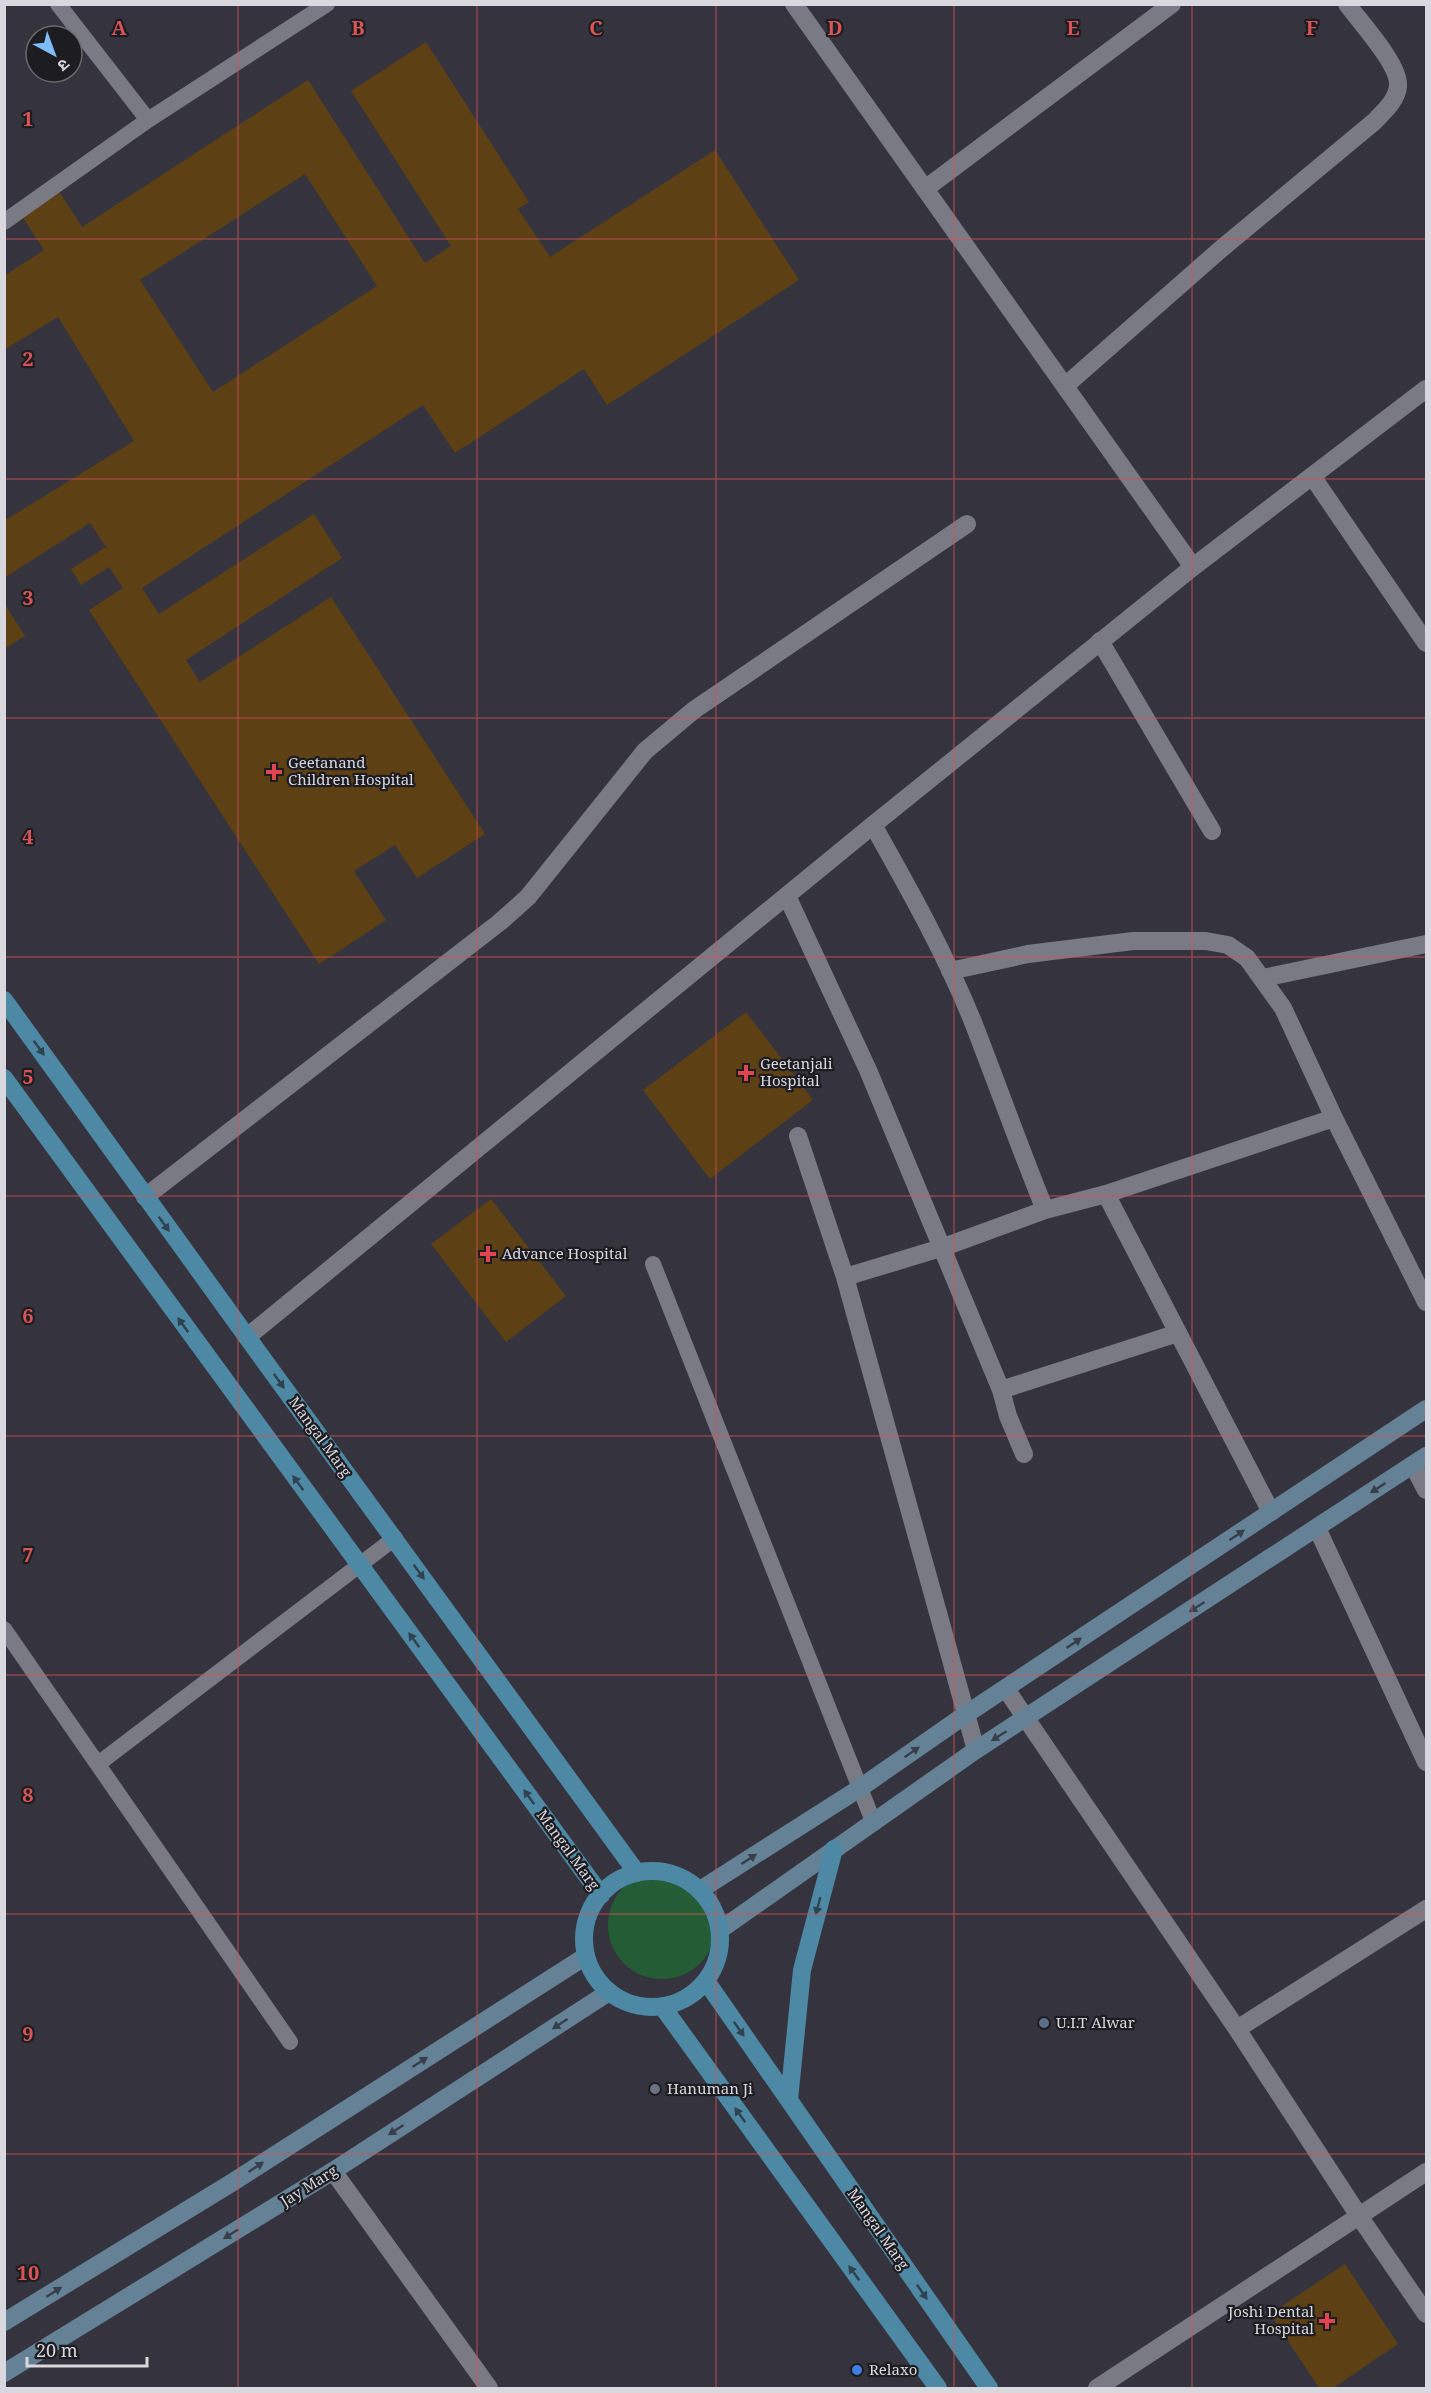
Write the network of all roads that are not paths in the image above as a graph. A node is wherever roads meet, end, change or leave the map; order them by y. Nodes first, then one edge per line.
1 (58, 4) edge
2 (327, 4) edge
3 (794, 4) edge
4 (1172, 4) edge
5 (1347, 4) edge
6 (148, 120) junction
7 (925, 189) junction
8 (4, 222) edge
9 (1065, 386) junction
10 (1426, 389) edge
11 (1312, 476) junction
12 (967, 524) dead end
13 (1194, 567) junction
14 (1100, 641) junction
15 (1426, 643) edge
16 (873, 825) junction
17 (1212, 831) dead end
18 (787, 896) junction
19 (1426, 944) edge
20 (950, 971) junction
21 (1263, 978) junction
22 (8, 1013) edge
23 (4, 1078) edge
24 (1334, 1118) junction
25 (798, 1136) dead end
26 (1106, 1194) junction
27 (145, 1197) junction
28 (1045, 1210) junction
29 (941, 1248) junction
30 (653, 1264) dead end
31 (845, 1276) junction
32 (1426, 1302) edge
33 (1178, 1334) junction
34 (247, 1337) junction
35 (1001, 1390) junction
36 (1426, 1409) edge
37 (1024, 1454) dead end
38 (1420, 1460) edge
39 (1426, 1490) edge
40 (1271, 1512) junction
41 (1317, 1528) junction
42 (395, 1538) junction
43 (359, 1566) junction
44 (4, 1629) edge
45 (1005, 1689) junction
46 (965, 1715) junction
47 (1026, 1719) junction
48 (976, 1750) junction
49 (1426, 1762) edge
50 (98, 1764) junction
51 (860, 1788) junction
52 (873, 1821) junction
53 (834, 1849) junction
54 (637, 1873) junction
55 (700, 1890) junction
56 (601, 1895) junction
57 (1426, 1909) edge
58 (720, 1930) junction
59 (586, 1956) junction
60 (706, 1980) junction
61 (609, 1992) junction
62 (662, 2006) junction
63 (1237, 2029) junction
64 (290, 2042) dead end
65 (789, 2100) junction
66 (333, 2171) junction
67 (1426, 2172) edge
68 (1359, 2216) junction
69 (1426, 2314) edge
70 (4, 2322) edge
71 (4, 2373) edge
72 (489, 2388) edge
73 (938, 2388) edge
74 (989, 2388) edge
75 (1097, 2388) edge

1 - 6 lane
2 - 6 lane
3 - 7 street
4 - 7 street
5 - 9 street
6 - 8 lane
7 - 9 street
9 - 13 street
10 - 11 street
11 - 13 street
11 - 15 street
12 - 27 street
13 - 14 street
14 - 16 street
14 - 17 street
16 - 18 street
16 - 20 street
18 - 29 street
18 - 34 street
19 - 21 street
20 - 21 street
20 - 28 street
21 - 24 street
22 -> 27 main road, Mangal Marg
43 -> 23 main road, Mangal Marg
24 - 26 street
24 - 32 street
25 - 31 street
26 - 28 street
26 - 33 street
27 -> 34 main road, Mangal Marg
28 - 29 street
29 - 31 street
29 - 35 street
30 - 51 lane
31 - 46 street
33 - 35 street
33 - 40 street
34 -> 42 main road, Mangal Marg
35 - 37 street
36 - 40 main road
38 - 39 street
38 -> 41 main road
45 -> 40 main road
41 -> 47 main road
41 - 49 street
42 - 43 lane
42 -> 54 main road, Mangal Marg
43 - 50 lane
56 -> 43 main road, Mangal Marg
44 - 50 lane
45 - 46 main road
45 - 47 street
46 - 48 street
51 -> 46 main road
47 -> 48 main road
47 - 63 street
48 - 52 main road
50 - 64 lane
51 - 52 lane
55 -> 51 main road
52 - 53 main road
53 - 58 main road
53 -> 65 main road
54 - 55 main road
54 - 56 main road
55 - 58 main road
56 - 59 main road
57 - 63 street
58 - 60 main road
59 - 61 main road
70 -> 59 main road
60 - 62 main road
60 -> 65 main road, Mangal Marg
61 - 62 main road
61 -> 66 main road, Jay Marg
73 -> 62 main road
63 - 68 street
65 -> 74 main road, Mangal Marg
66 -> 71 main road, Jay Marg
66 - 72 street
67 - 68 street
68 - 69 street
68 - 75 street

